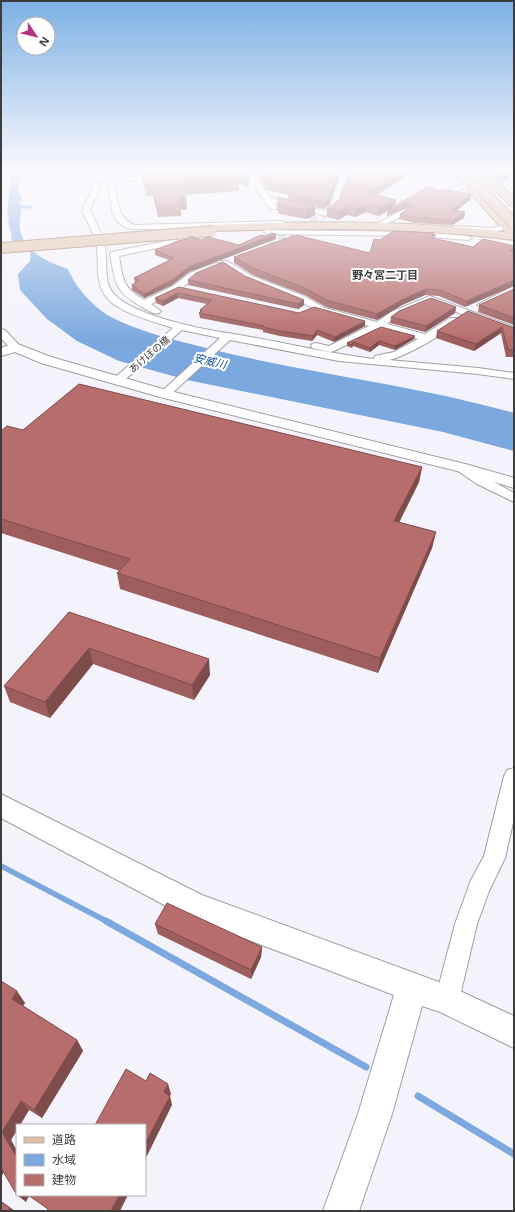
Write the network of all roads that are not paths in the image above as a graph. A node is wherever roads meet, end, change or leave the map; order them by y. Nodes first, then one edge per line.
1 (94, 228) edge
2 (145, 228) joint
3 (157, 228) edge
4 (258, 228) tunnel mouth
5 (387, 228) edge
6 (446, 228) edge
7 (503, 228) edge
8 (511, 228) edge
9 (116, 230) dead end
10 (212, 230) junction
11 (304, 232) junction
12 (191, 235) junction
13 (132, 237) junction
14 (486, 237) junction
15 (514, 237) edge
16 (280, 241) edge
17 (1, 245) edge
18 (1, 248) edge
19 (238, 258) edge
20 (224, 263) junction
21 (176, 287) junction
22 (514, 289) edge
23 (190, 290) edge
24 (143, 304) junction
25 (315, 305) junction
26 (304, 311) edge
27 (467, 312) junction
28 (182, 323) junction
29 (379, 324) junction
30 (514, 331) edge
31 (1, 332) edge
32 (228, 336) junction
33 (427, 338) junction
34 (15, 346) junction
35 (302, 351) junction
36 (1, 352) edge
37 (514, 376) edge
38 (119, 380) junction
39 (165, 394) junction
40 (463, 468) junction
41 (514, 483) edge
42 (514, 498) edge
43 (514, 776) edge
44 (1, 805) edge
45 (412, 987) junction
46 (447, 1000) junction
47 (514, 1032) edge
48 (341, 1211) edge

1 - 28 street
2 - 3 street
2 - 13 street
4 - 10 main road
5 - 15 main road
6 - 7 street
8 - 15 main road
9 - 13 street
10 - 14 main road
10 - 17 main road
10 - 18 main road, bridge
11 - 12 street
11 - 14 street
11 - 16 street
12 - 13 street
12 - 24 street
14 - 15 main road
19 - 20 street
20 - 21 street
20 - 25 street
21 - 23 street
21 - 24 street
22 - 27 street
24 - 28 street
25 - 26 street
25 - 29 street
27 - 29 street
27 - 30 street
27 - 33 street
28 - 29 street
28 - 32 street
28 - 38 street, あけぼの橋
29 - 33 street
31 - 34 street
32 - 35 street
32 - 39 street
33 - 35 street
34 - 36 street
34 - 38 street
35 - 37 street
38 - 39 street
39 - 40 street
40 - 41 street
40 - 42 street
43 - 46 street
44 - 45 street
45 - 46 street
45 - 48 street
46 - 47 street

